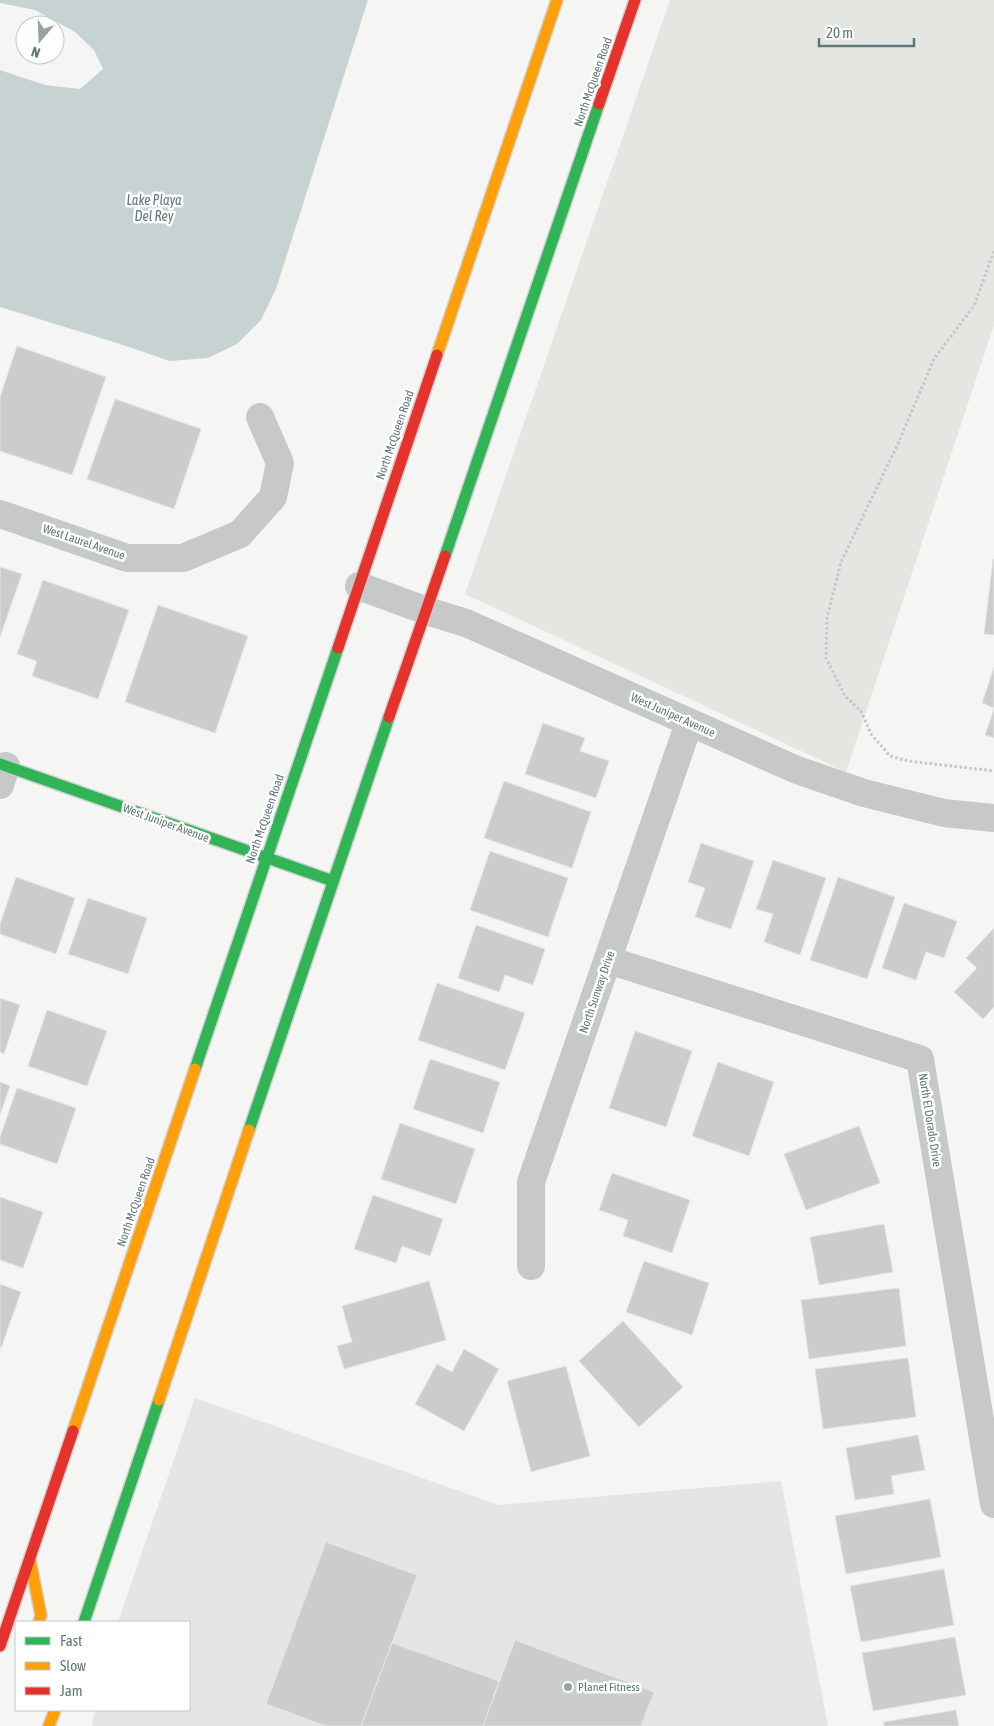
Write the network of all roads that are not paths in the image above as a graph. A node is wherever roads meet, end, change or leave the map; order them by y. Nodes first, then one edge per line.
1 (557, 0) edge
2 (635, 0) edge
3 (260, 417) dead end
4 (0, 514) edge
5 (359, 586) junction
6 (426, 611) junction
7 (689, 723) junction
8 (2, 771) edge
9 (994, 818) edge
10 (267, 857) junction
11 (333, 881) junction
12 (608, 960) junction
13 (530, 1266) dead end
14 (994, 1504) edge
15 (30, 1558) junction
16 (39, 1621) edge
17 (84, 1621) edge
18 (0, 1646) edge

1 - 5 main road, North McQueen Road
2 - 6 main road, North McQueen Road
3 - 4 street, West Laurel Avenue
5 - 6 street, West Juniper Avenue
5 - 10 main road, North McQueen Road
6 - 7 street, West Juniper Avenue
6 - 11 main road, North McQueen Road
7 - 9 street, West Juniper Avenue
7 - 12 street, North Sunway Drive
8 - 10 main road, West Juniper Avenue
10 - 11 main road, West Juniper Avenue
10 - 15 main road, North McQueen Road
11 - 17 main road, North McQueen Road
12 - 13 street, North Sunway Drive
12 - 14 street, North El Dorado Drive
15 - 16 main road
15 - 18 main road, North McQueen Road

